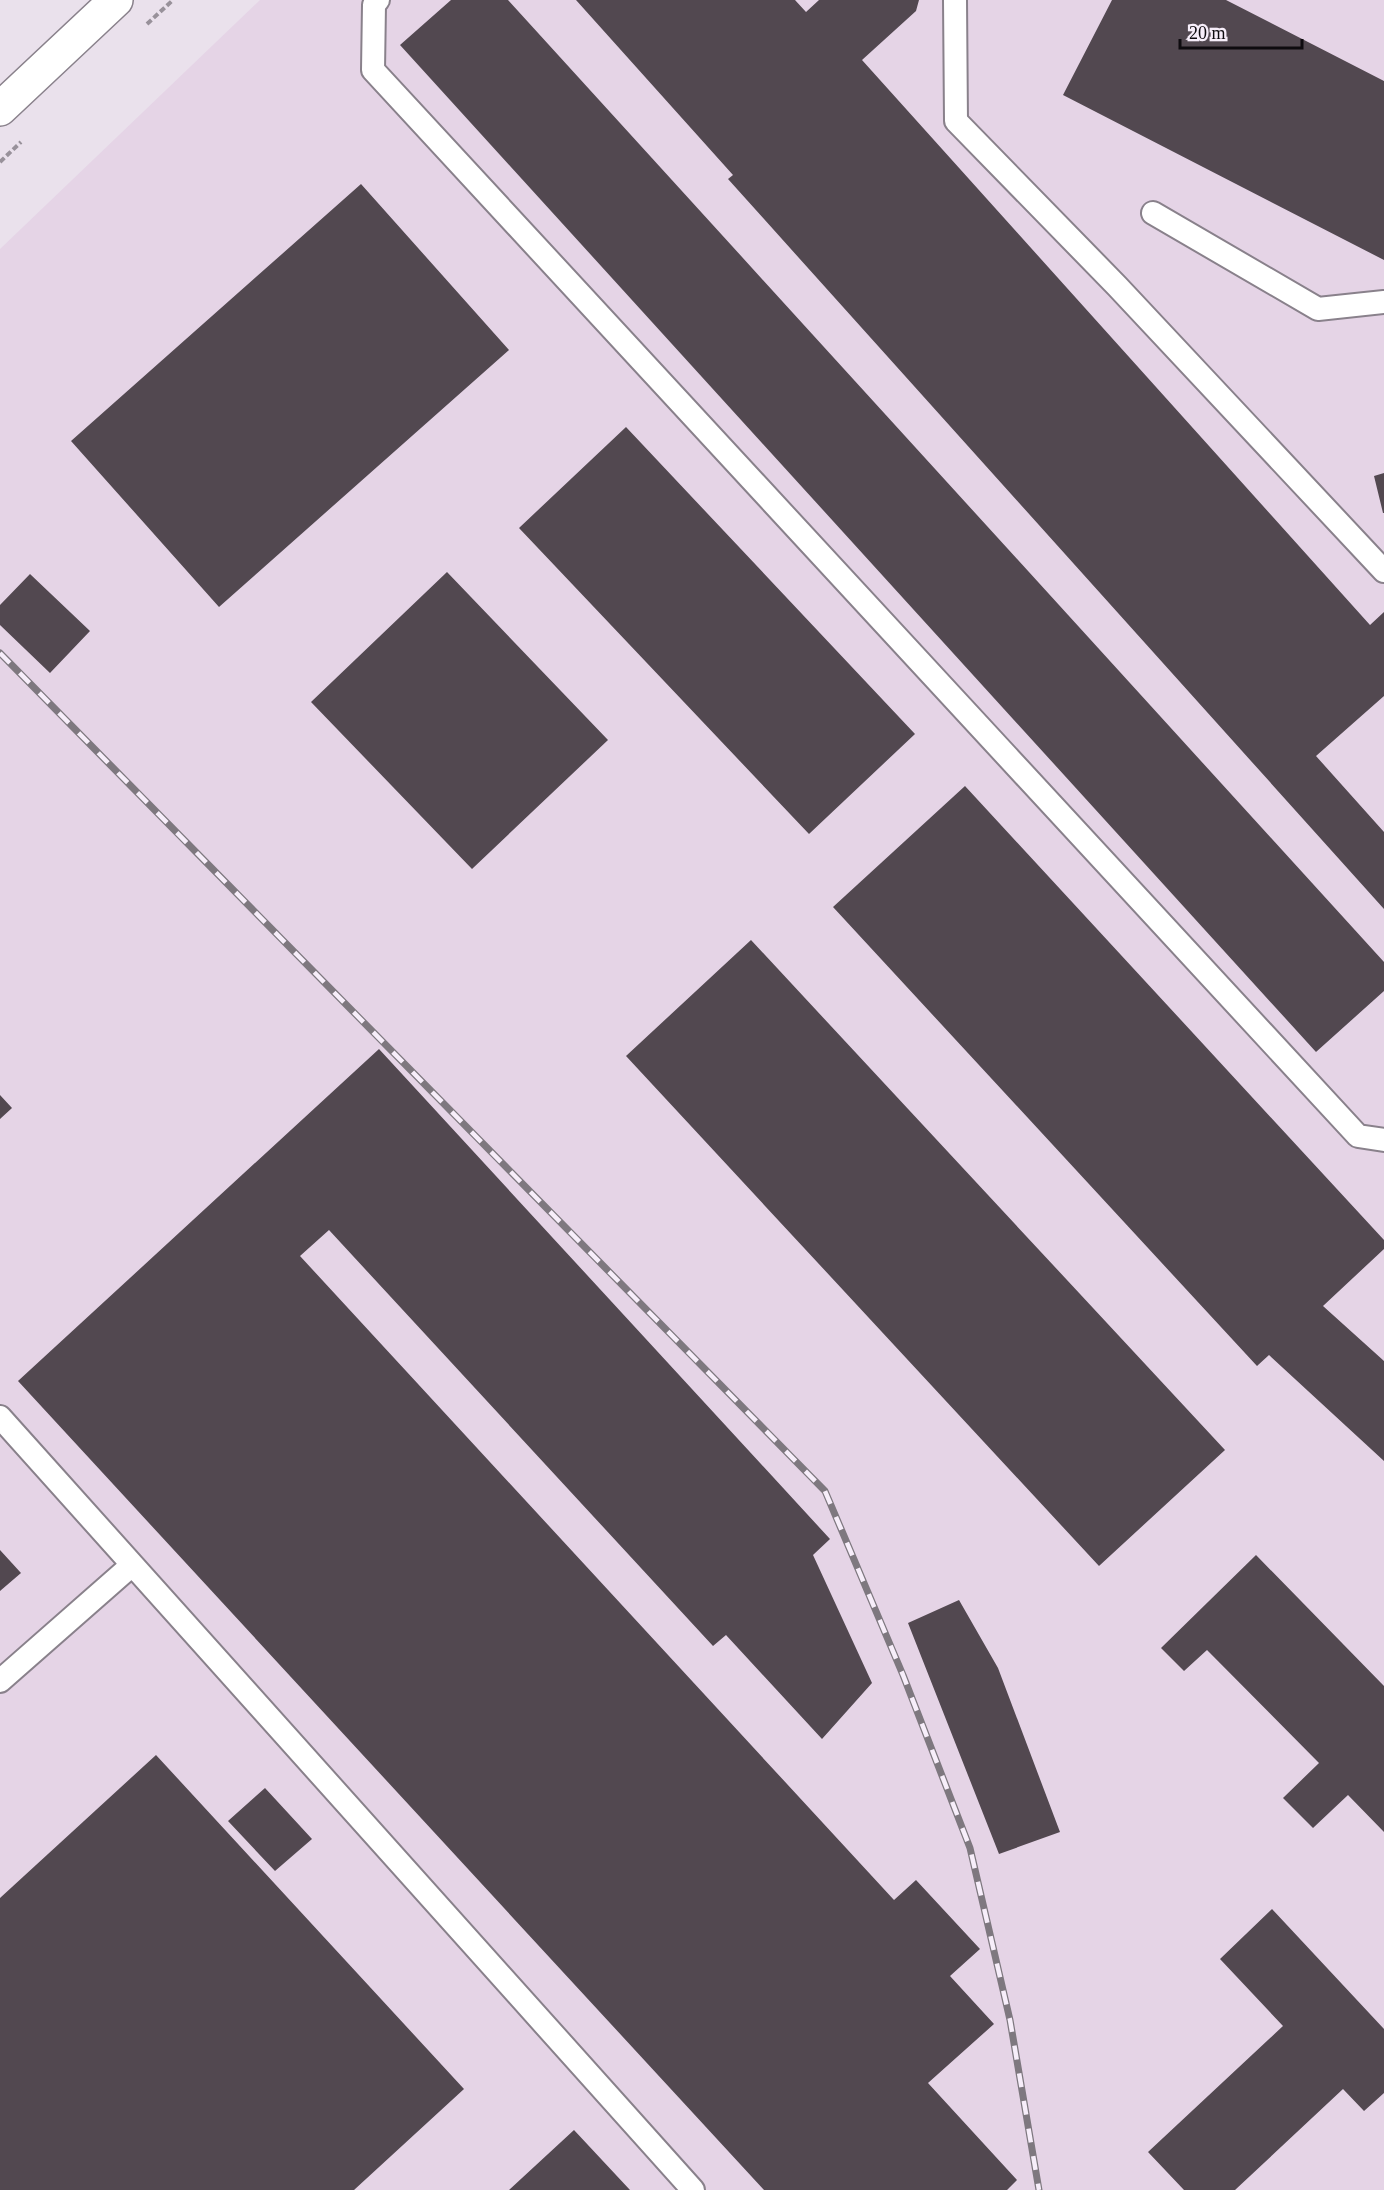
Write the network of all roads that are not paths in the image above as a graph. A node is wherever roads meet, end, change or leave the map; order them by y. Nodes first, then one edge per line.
1 (116, 0) edge
2 (378, 0) edge
3 (955, 0) edge
4 (0, 109) edge
5 (1153, 213) dead end
6 (1384, 302) edge
7 (1384, 571) edge
8 (1384, 1140) edge
9 (0, 1417) edge
10 (132, 1565) junction
11 (0, 1681) edge
12 (693, 2190) edge

1 - 4 street
2 - 8 lane
3 - 7 lane
5 - 6 lane
9 - 10 lane
10 - 11 lane
10 - 12 lane

